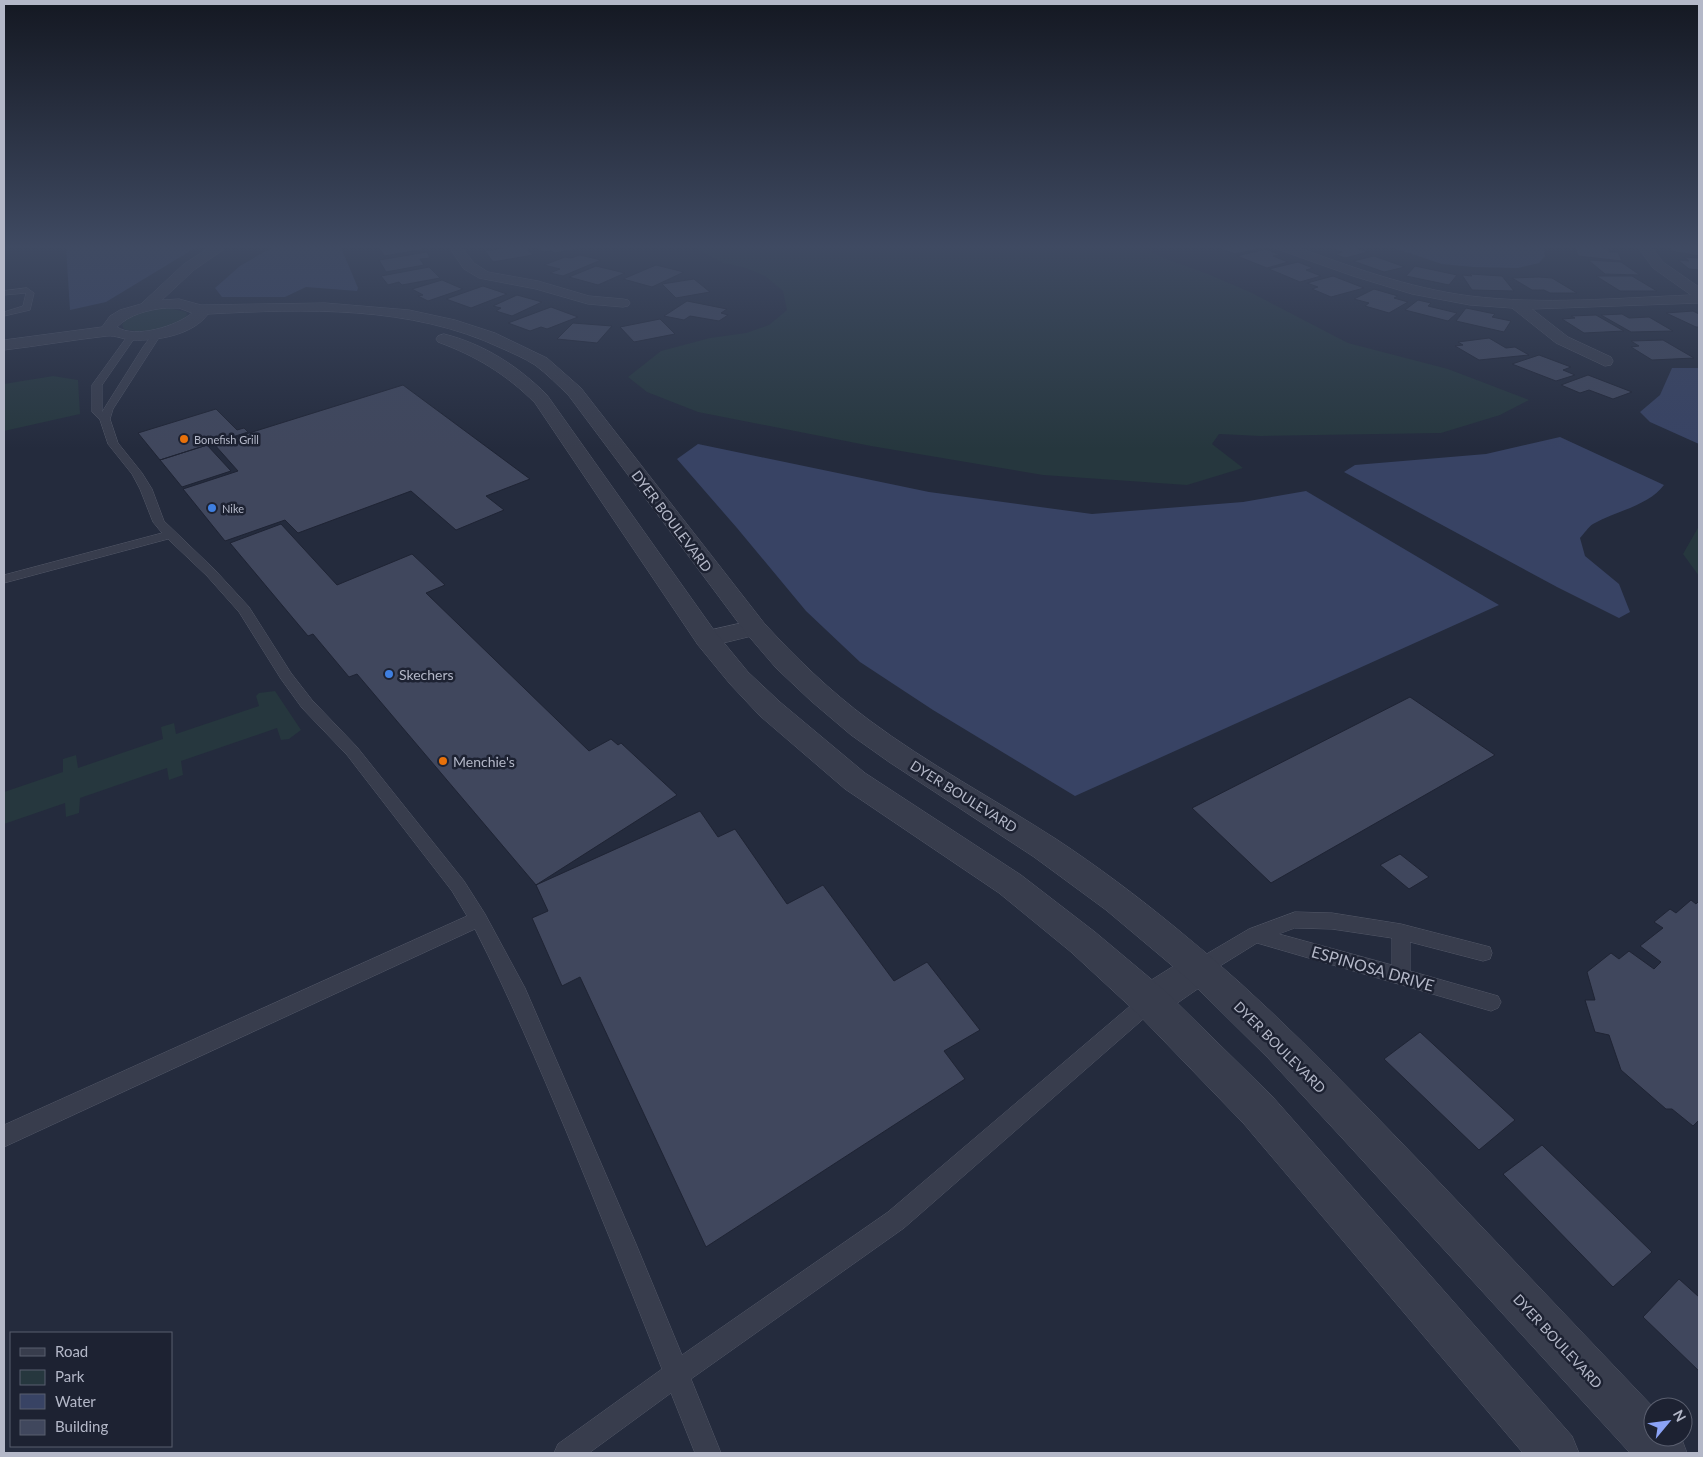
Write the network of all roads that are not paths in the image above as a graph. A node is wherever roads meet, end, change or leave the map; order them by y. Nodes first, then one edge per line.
1 (129, 313) edge
2 (180, 313) junction
3 (394, 313) edge
4 (1527, 313) edge
5 (120, 316) junction
6 (111, 331) junction
7 (4, 334) edge
8 (132, 336) junction
9 (4, 345) edge
10 (1605, 361) dead end
11 (105, 419) junction
12 (170, 535) junction
13 (4, 579) edge
14 (755, 628) junction
15 (707, 640) junction
16 (479, 919) junction
17 (1401, 932) junction
18 (1255, 935) junction
19 (1483, 953) dead end
20 (1200, 968) junction
21 (1401, 976) junction
22 (1150, 1001) junction
23 (1491, 1002) dead end
24 (4, 1136) edge
25 (676, 1374) junction
26 (566, 1453) edge
27 (708, 1453) edge
28 (1555, 1453) edge
29 (1663, 1453) edge

1 - 5 street
2 - 8 street
2 - 11 lane
2 - 15 street
3 - 14 street, DYER BOULEVARD
4 - 10 street
5 - 6 street
5 - 7 street
6 - 8 street
6 - 9 street
8 - 11 lane
11 - 12 lane
12 - 13 lane
12 - 16 lane
14 - 15 street
14 - 20 street, DYER BOULEVARD
15 - 22 street
16 - 24 lane
16 - 25 lane
17 - 18 lane, ESPINOSA DRIVE
17 - 19 lane, ESPINOSA DRIVE
17 - 21 lane
18 - 20 lane, ESPINOSA DRIVE
18 - 21 lane, ESPINOSA DRIVE
20 - 22 street
20 - 29 street, DYER BOULEVARD
21 - 23 lane, ESPINOSA DRIVE
22 - 25 lane
22 - 28 street
25 - 26 lane
25 - 27 lane

